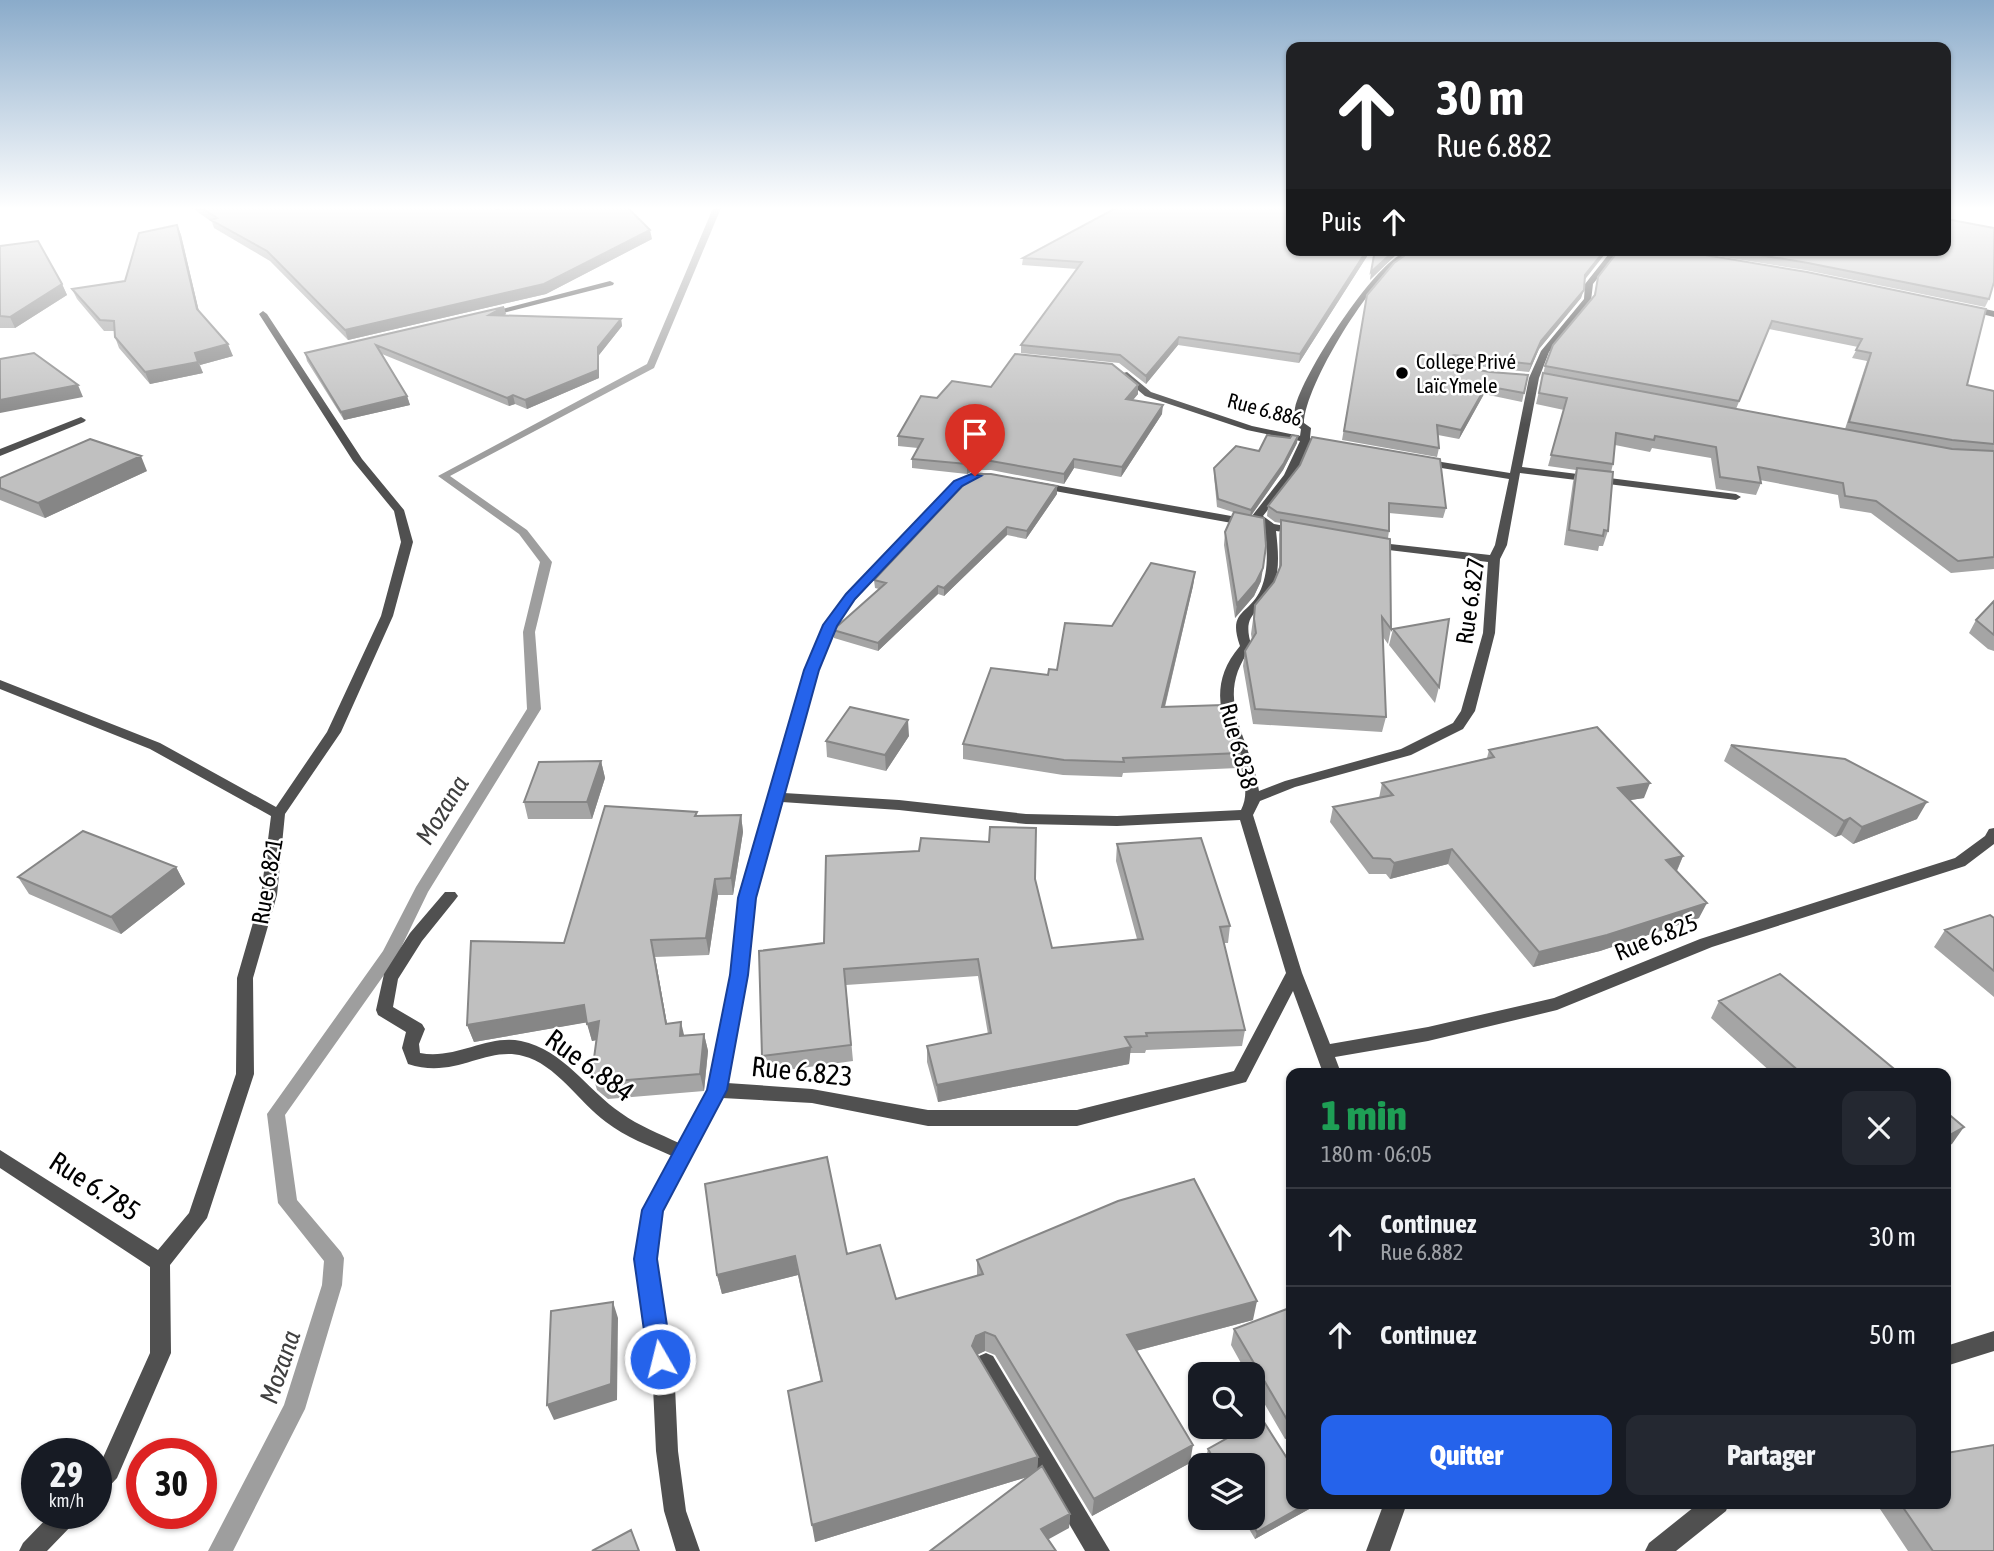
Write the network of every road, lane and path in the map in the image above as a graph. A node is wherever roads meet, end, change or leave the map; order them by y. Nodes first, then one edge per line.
1 (1378, 280) edge
2 (1592, 280) edge
3 (610, 282) dead end
4 (1954, 305) edge
5 (263, 314) dead end
6 (1994, 314) edge
7 (482, 315) edge
8 (1116, 368) edge
9 (81, 420) dead end
10 (1312, 441) junction
11 (0, 453) edge
12 (1408, 459) edge
13 (1515, 473) junction
14 (1004, 479) edge
15 (1030, 484) edge
16 (1736, 497) edge
17 (1270, 526) junction
18 (1310, 533) edge
19 (1364, 544) edge
20 (1494, 559) junction
21 (0, 684) edge
22 (776, 797) junction
23 (1254, 798) junction
24 (278, 814) junction
25 (1246, 816) junction
26 (1994, 833) edge
27 (450, 896) dead end
28 (1294, 973) junction
29 (1324, 1052) junction
30 (1330, 1068) edge
31 (717, 1090) junction
32 (683, 1153) junction
33 (0, 1158) edge
34 (160, 1262) junction
35 (1994, 1341) edge
36 (1951, 1354) edge
37 (986, 1363) edge
38 (112, 1463) edge
39 (1394, 1509) edge
40 (1710, 1509) edge
41 (53, 1529) edge
42 (32, 1551) edge
43 (688, 1551) edge
44 (1098, 1551) edge
45 (1378, 1551) edge
46 (1657, 1551) edge

1 - 10 street
2 - 13 street, Rue 6.827
3 - 7 street
4 - 6 street
5 - 24 street, Rue 6.821
8 - 10 street, Rue 6.886
9 - 11 street
10 - 17 street, Rue 6.838
12 - 13 street
13 - 16 street
13 - 20 street, Rue 6.827
14 - 22 street
15 - 17 street
17 - 18 street
17 - 23 street, Rue 6.838
19 - 20 street
20 - 23 street, Rue 6.827
21 - 24 street
22 - 25 street
22 - 31 street
23 - 25 street, Rue 6.838
24 - 34 street, Rue 6.821
25 - 28 street, Rue 6.838
26 - 29 street, Rue 6.825
27 - 32 street, Rue 6.884
28 - 29 street, Rue 6.838
28 - 31 street, Rue 6.823
29 - 30 street, Rue 6.838
31 - 32 street, Rue 6.823
32 - 43 street, Rue 6.823
33 - 34 street, Rue 6.785
34 - 38 street
35 - 36 street
37 - 44 street
39 - 45 street
40 - 46 street
41 - 42 street

